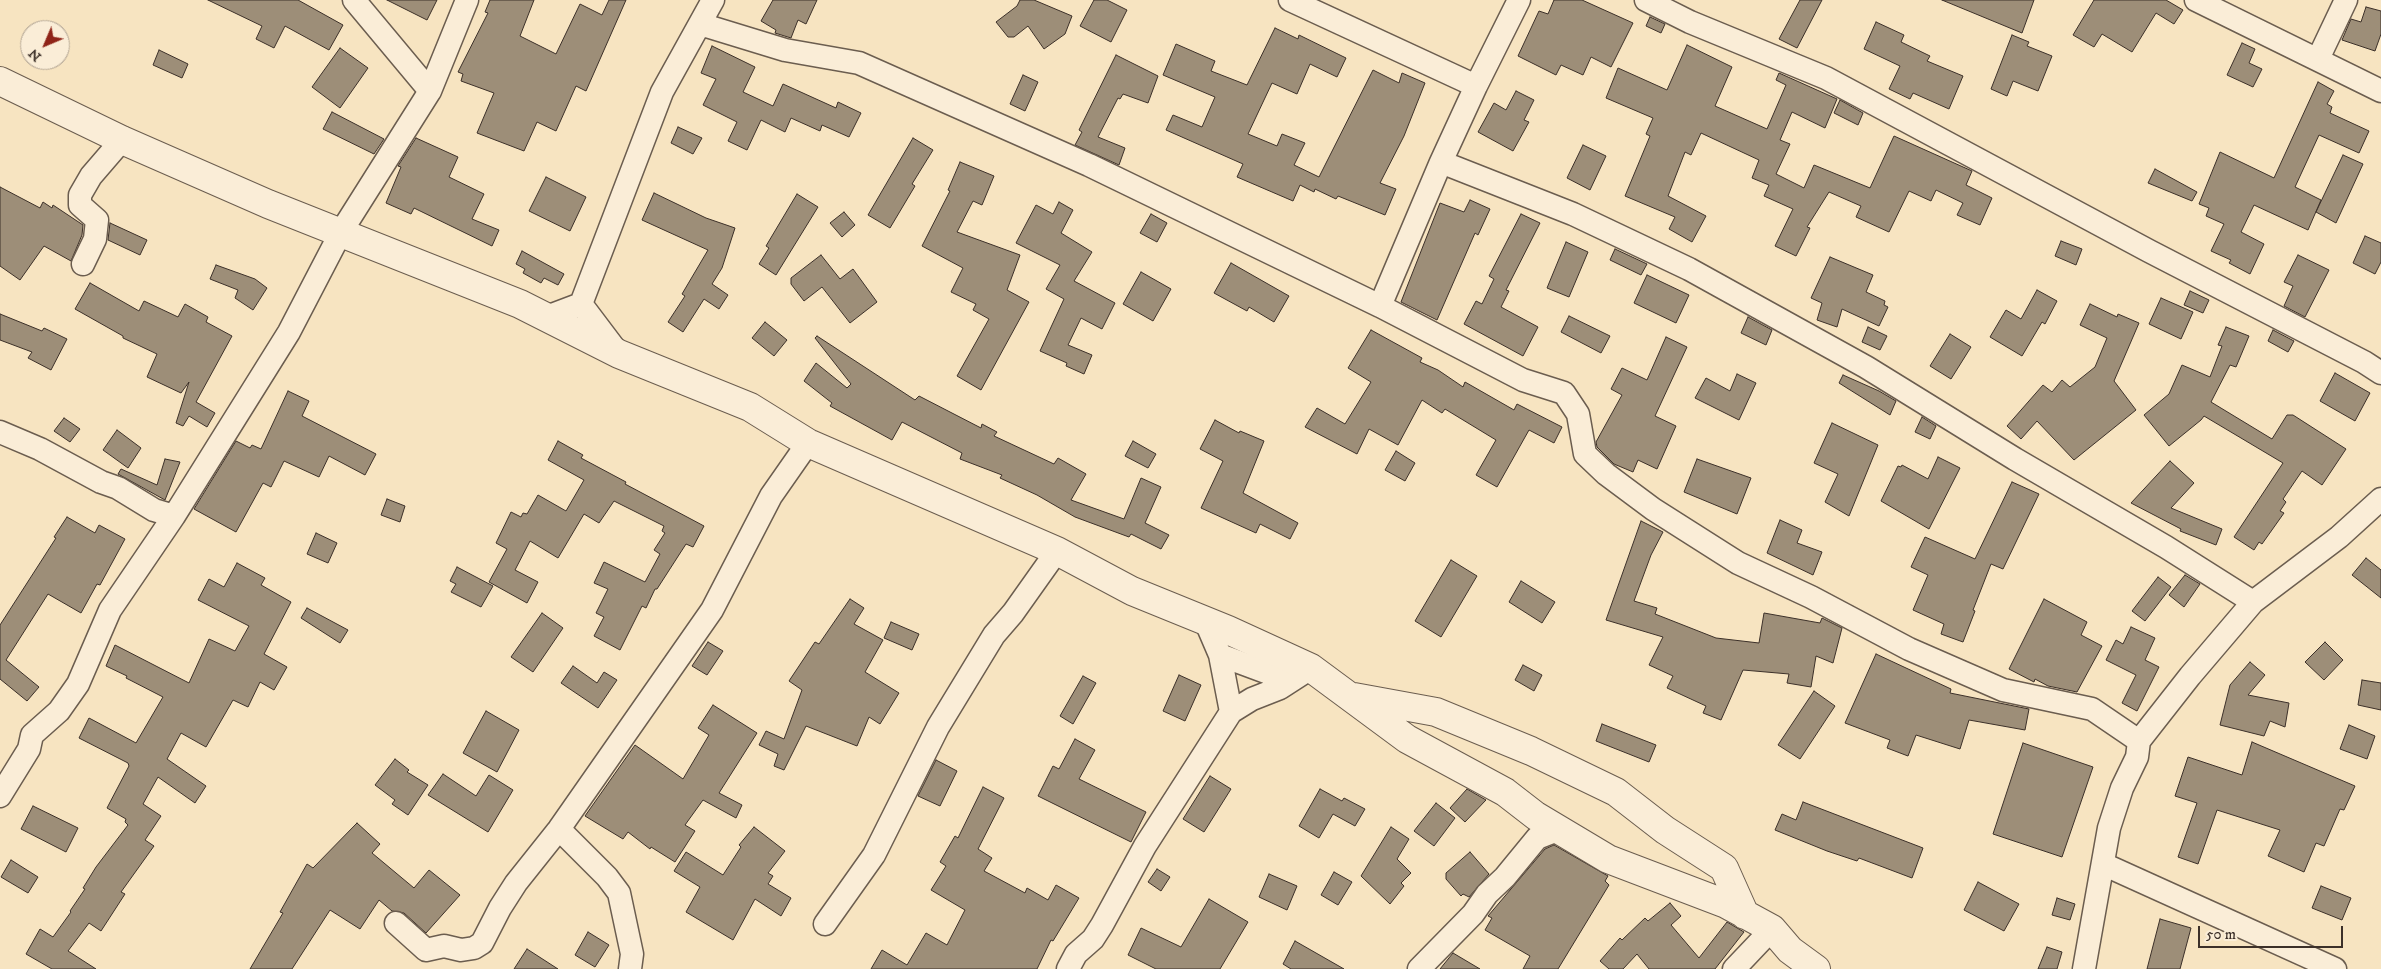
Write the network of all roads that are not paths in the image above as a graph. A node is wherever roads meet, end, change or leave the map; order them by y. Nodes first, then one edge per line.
1 (354, 0) edge
2 (467, 0) edge
3 (713, 0) edge
4 (1290, 0) edge
5 (1519, 0) edge
6 (1646, 0) edge
7 (2196, 0) edge
8 (2346, 0) edge
9 (700, 24) junction
10 (2318, 59) junction
11 (0, 81) edge
12 (1476, 86) junction
13 (430, 91) junction
14 (2381, 91) edge
15 (122, 140) junction
16 (1441, 162) junction
17 (341, 232) junction
18 (83, 264) dead end
19 (581, 304) junction
20 (1380, 306) junction
21 (544, 318) junction
22 (619, 354) junction
23 (2381, 373) edge
24 (0, 432) edge
25 (808, 443) junction
26 (2381, 499) edge
27 (174, 516) junction
28 (1057, 551) junction
29 (2253, 602) junction
30 (1205, 620) junction
31 (1220, 654) junction
32 (1300, 675) junction
33 (1348, 695) junction
34 (1231, 712) junction
35 (2139, 741) junction
36 (0, 796) edge
37 (1544, 828) junction
38 (559, 829) junction
39 (2103, 864) junction
40 (1745, 915) junction
41 (396, 923) dead end
42 (825, 924) dead end
43 (1772, 929) junction
44 (630, 969) edge
45 (1068, 969) edge
46 (1419, 969) edge
47 (1734, 969) edge
48 (1816, 969) edge
49 (2084, 969) edge
50 (2336, 969) edge

1 - 13 street
2 - 13 street
3 - 9 street
4 - 12 street
5 - 12 street
6 - 23 street
7 - 10 street
8 - 10 street
9 - 19 street
9 - 20 street
10 - 14 street
11 - 15 street
12 - 16 street
13 - 17 street
15 - 17 street
15 - 18 street
16 - 20 street
16 - 29 street
17 - 21 street
17 - 27 street
19 - 21 street
19 - 22 street
20 - 35 street
21 - 22 street
22 - 25 street
24 - 27 street
25 - 28 street
25 - 38 street
26 - 29 street
27 - 36 street
28 - 30 street
28 - 42 street
29 - 35 street
30 - 31 street
30 - 32 street
31 - 32 street
31 - 34 street
32 - 33 street
32 - 34 street
33 - 37 street
33 - 40 street
34 - 45 street
35 - 39 street
37 - 40 street
37 - 46 street
38 - 41 street
38 - 44 street
39 - 49 street
39 - 50 street
40 - 43 street
43 - 47 street
43 - 48 street

